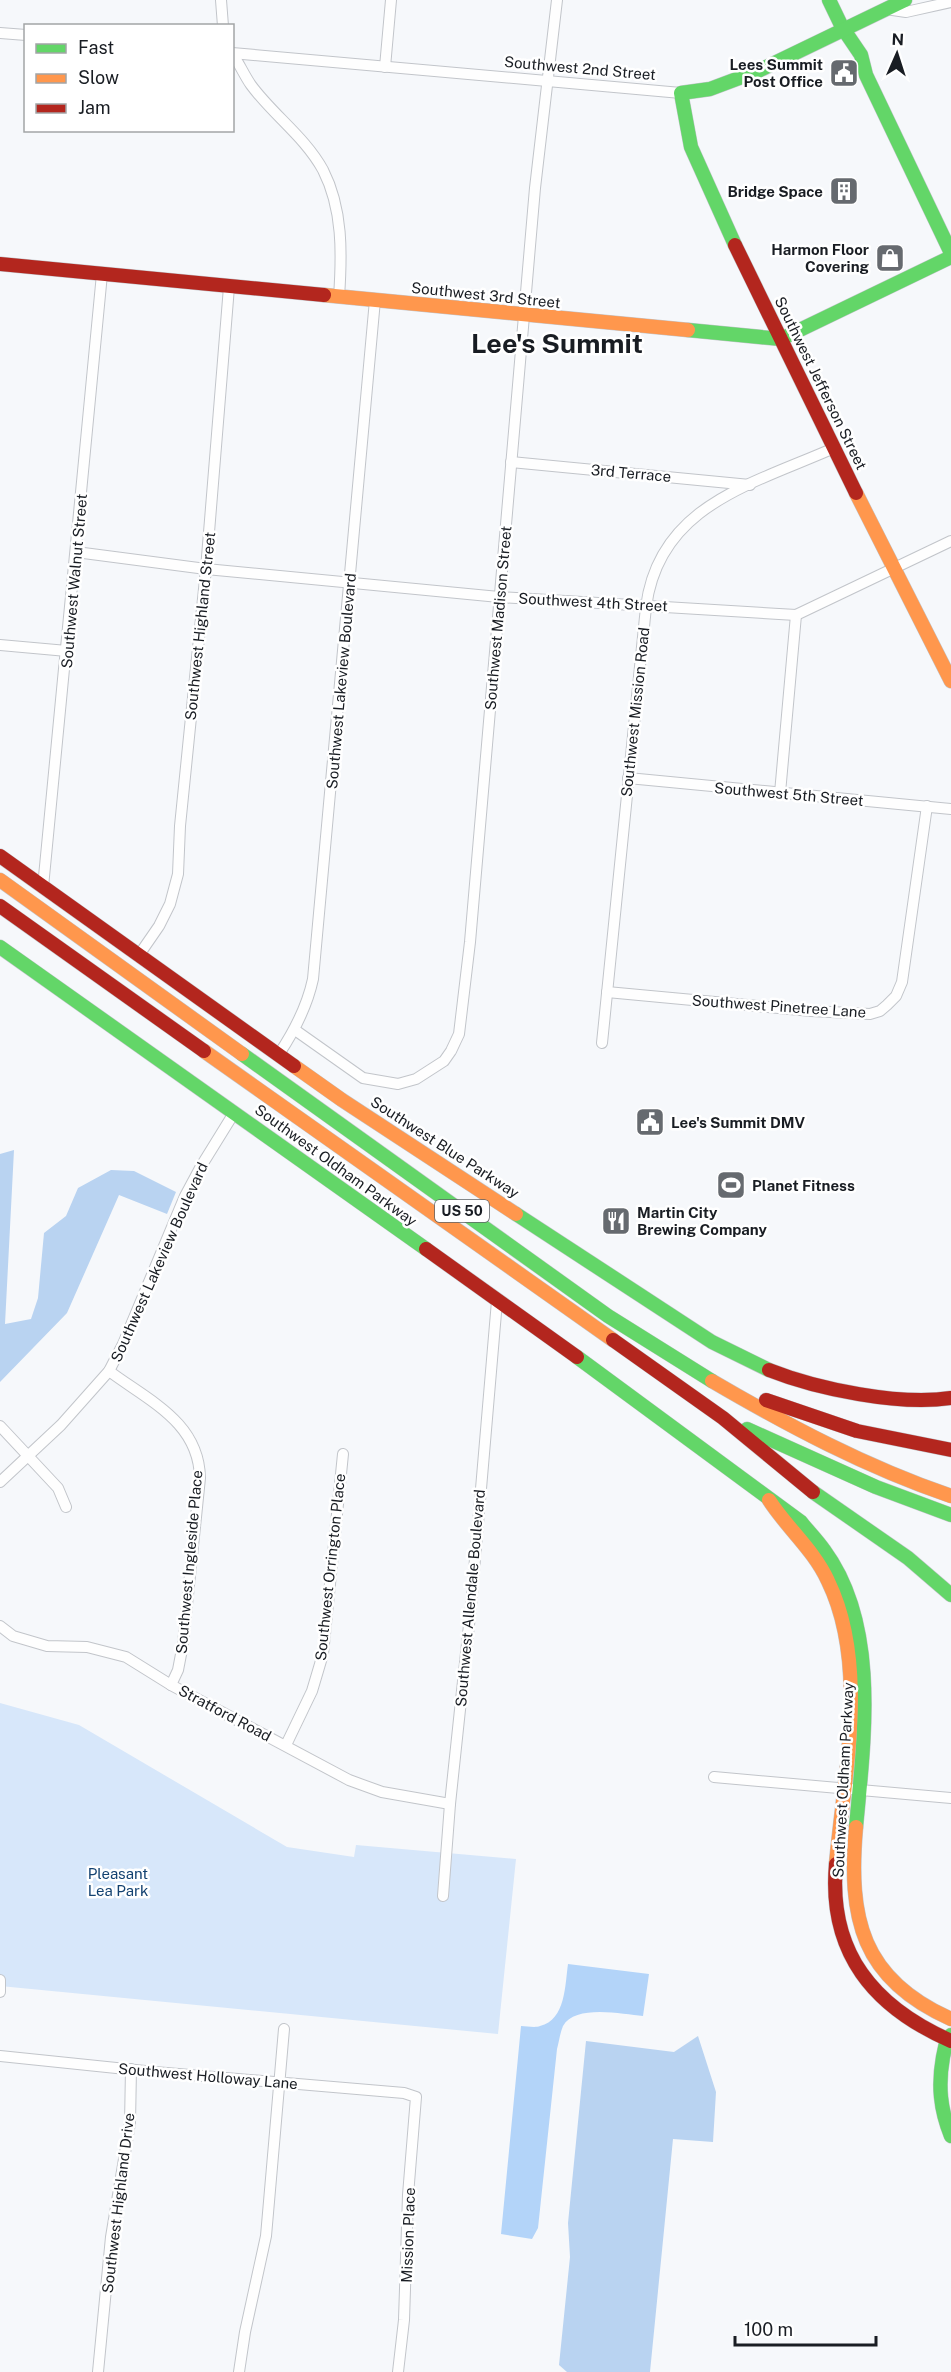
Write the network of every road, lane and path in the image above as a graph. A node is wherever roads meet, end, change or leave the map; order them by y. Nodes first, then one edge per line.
1 (221, 0) edge
2 (391, 0) edge
3 (557, 0) edge
4 (829, 0) edge
5 (905, 0) edge
6 (951, 2) edge
7 (886, 9) junction
8 (224, 24) edge
9 (843, 29) junction
10 (0, 33) edge
11 (24, 35) edge
12 (234, 53) edge
13 (234, 56) edge
14 (385, 67) junction
15 (548, 82) junction
16 (681, 93) junction
17 (951, 255) edge
18 (0, 264) edge
19 (102, 274) junction
20 (229, 287) junction
21 (339, 297) junction
22 (375, 300) junction
23 (525, 315) junction
24 (781, 339) junction
25 (834, 448) junction
26 (511, 462) junction
27 (750, 485) junction
28 (951, 541) edge
29 (76, 552) junction
30 (894, 567) junction
31 (206, 569) junction
32 (350, 584) junction
33 (499, 597) junction
34 (646, 607) junction
35 (796, 615) junction
36 (0, 645) edge
37 (67, 651) junction
38 (951, 681) edge
39 (628, 778) junction
40 (780, 793) junction
41 (927, 806) junction
42 (951, 809) edge
43 (0, 856) edge
44 (0, 880) edge
45 (43, 887) junction
46 (0, 906) edge
47 (0, 947) edge
48 (139, 955) junction
49 (606, 992) junction
50 (295, 1030) junction
51 (602, 1043) dead end
52 (279, 1054) junction
53 (234, 1113) junction
54 (497, 1301) junction
55 (109, 1371) junction
56 (693, 1371) junction
57 (951, 1391) edge
58 (903, 1398) junction
59 (951, 1398) edge
60 (723, 1418) junction
61 (0, 1426) edge
62 (951, 1450) edge
63 (343, 1454) dead end
64 (28, 1456) junction
65 (0, 1482) edge
66 (951, 1496) edge
67 (66, 1508) dead end
68 (951, 1515) edge
69 (951, 1595) edge
70 (0, 1626) edge
71 (853, 1638) junction
72 (171, 1685) junction
73 (286, 1745) junction
74 (714, 1778) dead end
75 (845, 1789) junction
76 (859, 1791) junction
77 (951, 1798) edge
78 (450, 1804) junction
79 (443, 1896) dead end
80 (0, 1980) edge
81 (0, 1992) edge
82 (951, 2019) edge
83 (284, 2029) dead end
84 (950, 2035) edge
85 (0, 2056) edge
86 (132, 2069) junction
87 (278, 2081) junction
88 (416, 2097) joint
89 (951, 2136) edge
90 (98, 2372) edge
91 (239, 2372) edge
92 (398, 2372) edge

1 - 8 street
2 - 14 street
3 - 15 street, Southwest Madison Street
4 - 9 main road
5 - 7 main road, Southwest 2nd Street
6 - 7 street
7 - 9 main road, Southwest 2nd Street
9 - 16 main road, Southwest 2nd Street
9 - 17 main road
10 - 11 street
12 - 14 street, Southwest 2nd Street
13 - 21 street
14 - 15 street, Southwest 2nd Street
15 - 16 street, Southwest 2nd Street
15 - 23 street, Southwest Madison Street
16 - 24 main road, Southwest Jefferson Street
17 - 24 main road
18 - 19 main road, Southwest 3rd Street
19 - 20 main road, Southwest 3rd Street
19 - 29 street, Southwest Walnut Street
20 - 21 main road, Southwest 3rd Street
20 - 31 street, Southwest Highland Street
21 - 22 main road, Southwest 3rd Street
22 - 23 main road, Southwest 3rd Street
22 - 32 street, Southwest Lakeview Boulevard
23 - 24 main road, Southwest 3rd Street
23 - 26 street, Southwest Madison Street
24 - 25 main road, Southwest Jefferson Street
25 - 27 street, Southwest Mission Road
25 - 30 main road, Southwest Jefferson Street
26 - 27 street, 3rd Terrace
26 - 33 street, Southwest Madison Street
27 - 34 street, Southwest Mission Road
28 - 30 street, Southwest 4th Street
29 - 31 street, Southwest 4th Street
29 - 37 street, Southwest Walnut Street
30 - 35 street, Southwest 4th Street
30 - 38 main road, Southwest Jefferson Street
31 - 32 street, Southwest 4th Street
31 - 48 street, Southwest Highland Street
32 - 33 street, Southwest 4th Street
32 - 50 street, Southwest Lakeview Boulevard
33 - 34 street, Southwest 4th Street
33 - 50 street, Southwest Madison Street
34 - 35 street, Southwest 4th Street
34 - 39 street, Southwest Mission Road
35 - 40 street
36 - 37 street
37 - 45 street, Southwest Walnut Street
39 - 40 street, Southwest 5th Street
39 - 49 street, Southwest Mission Road
40 - 41 street, Southwest 5th Street
41 - 42 street, Southwest 5th Street
41 - 49 street, Southwest Pinetree Lane
43 - 45 main road, Southwest Blue Parkway
44 - 56 main road, US 50
45 - 48 main road, Southwest Blue Parkway
46 - 60 main road, US 50
47 - 53 main road, Southwest Oldham Parkway
48 - 52 main road, Southwest Blue Parkway
49 - 51 street, Southwest Mission Road
50 - 52 street, Southwest Lakeview Boulevard
52 - 58 main road, Southwest Blue Parkway
53 - 54 main road, Southwest Oldham Parkway
53 - 55 street, Southwest Lakeview Boulevard
54 - 71 main road, Southwest Oldham Parkway
54 - 78 street, Southwest Allendale Boulevard
55 - 64 street, Southwest Lakeview Boulevard
55 - 72 street, Southwest Ingleside Place
56 - 62 main road
56 - 66 main road, US 50
57 - 58 main road, Southwest Blue Parkway
58 - 59 main road, Southwest Blue Parkway
60 - 68 main road, US 50
60 - 69 main road
61 - 64 street
63 - 73 street, Southwest Orrington Place
64 - 65 street, Southwest Lakeview Boulevard
64 - 67 street
70 - 72 street, Stratford Road
71 - 75 main road, Southwest Oldham Parkway
71 - 76 main road, Southwest Oldham Parkway
72 - 73 street, Stratford Road
73 - 78 street, Stratford Road
74 - 75 street
75 - 76 street
75 - 84 main road, Southwest Oldham Parkway
76 - 77 street
76 - 82 main road, Southwest Oldham Parkway
78 - 79 street, Southwest Allendale Boulevard
80 - 81 street
83 - 87 street
84 - 89 main road
85 - 86 street, Southwest Holloway Lane
86 - 87 street, Southwest Holloway Lane
86 - 90 street, Southwest Highland Drive
87 - 88 street, Southwest Holloway Lane
87 - 91 street
88 - 92 street, Mission Place

